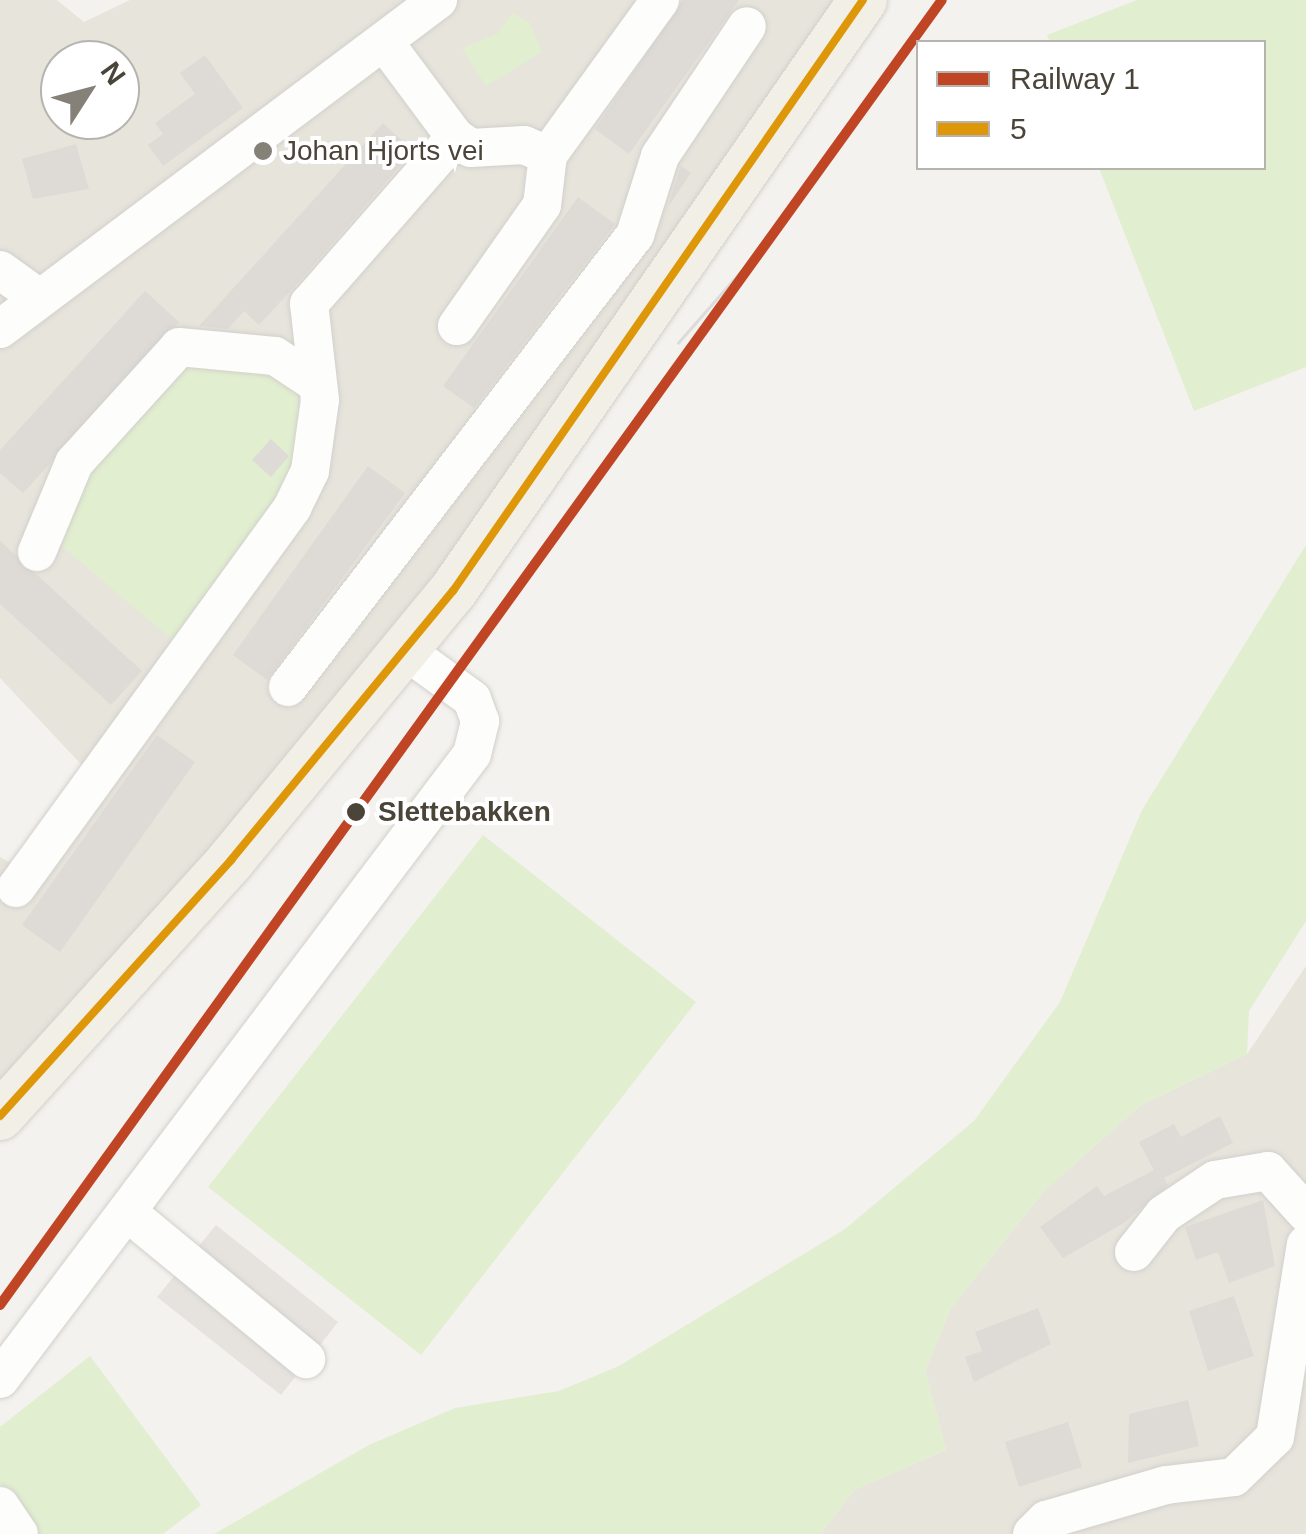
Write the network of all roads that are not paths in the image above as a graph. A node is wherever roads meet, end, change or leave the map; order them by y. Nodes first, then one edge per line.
1 (438, 0) edge
2 (660, 0) edge
3 (863, 0) edge
4 (746, 26) dead end
5 (385, 44) junction
6 (455, 138) junction
7 (548, 155) junction
8 (0, 270) edge
9 (39, 298) junction
10 (457, 326) dead end
11 (0, 329) edge
12 (316, 383) junction
13 (38, 552) dead end
14 (406, 651) junction
15 (288, 687) dead end
16 (16, 888) dead end
17 (0, 1116) edge
18 (127, 1212) junction
19 (1306, 1213) edge
20 (1306, 1244) edge
21 (1134, 1252) dead end
22 (306, 1359) dead end
23 (0, 1379) edge
24 (0, 1506) edge
25 (19, 1534) edge
26 (1032, 1534) edge

1 - 5 street
2 - 7 street
3 - 14 main road
4 - 15 street
5 - 6 street
5 - 9 street
6 - 7 street
6 - 12 street
7 - 10 street
8 - 9 street
9 - 11 street
12 - 13 street
12 - 16 street
14 - 17 main road
14 - 18 street
18 - 22 street
18 - 23 street
19 - 21 street
20 - 26 street
24 - 25 street

